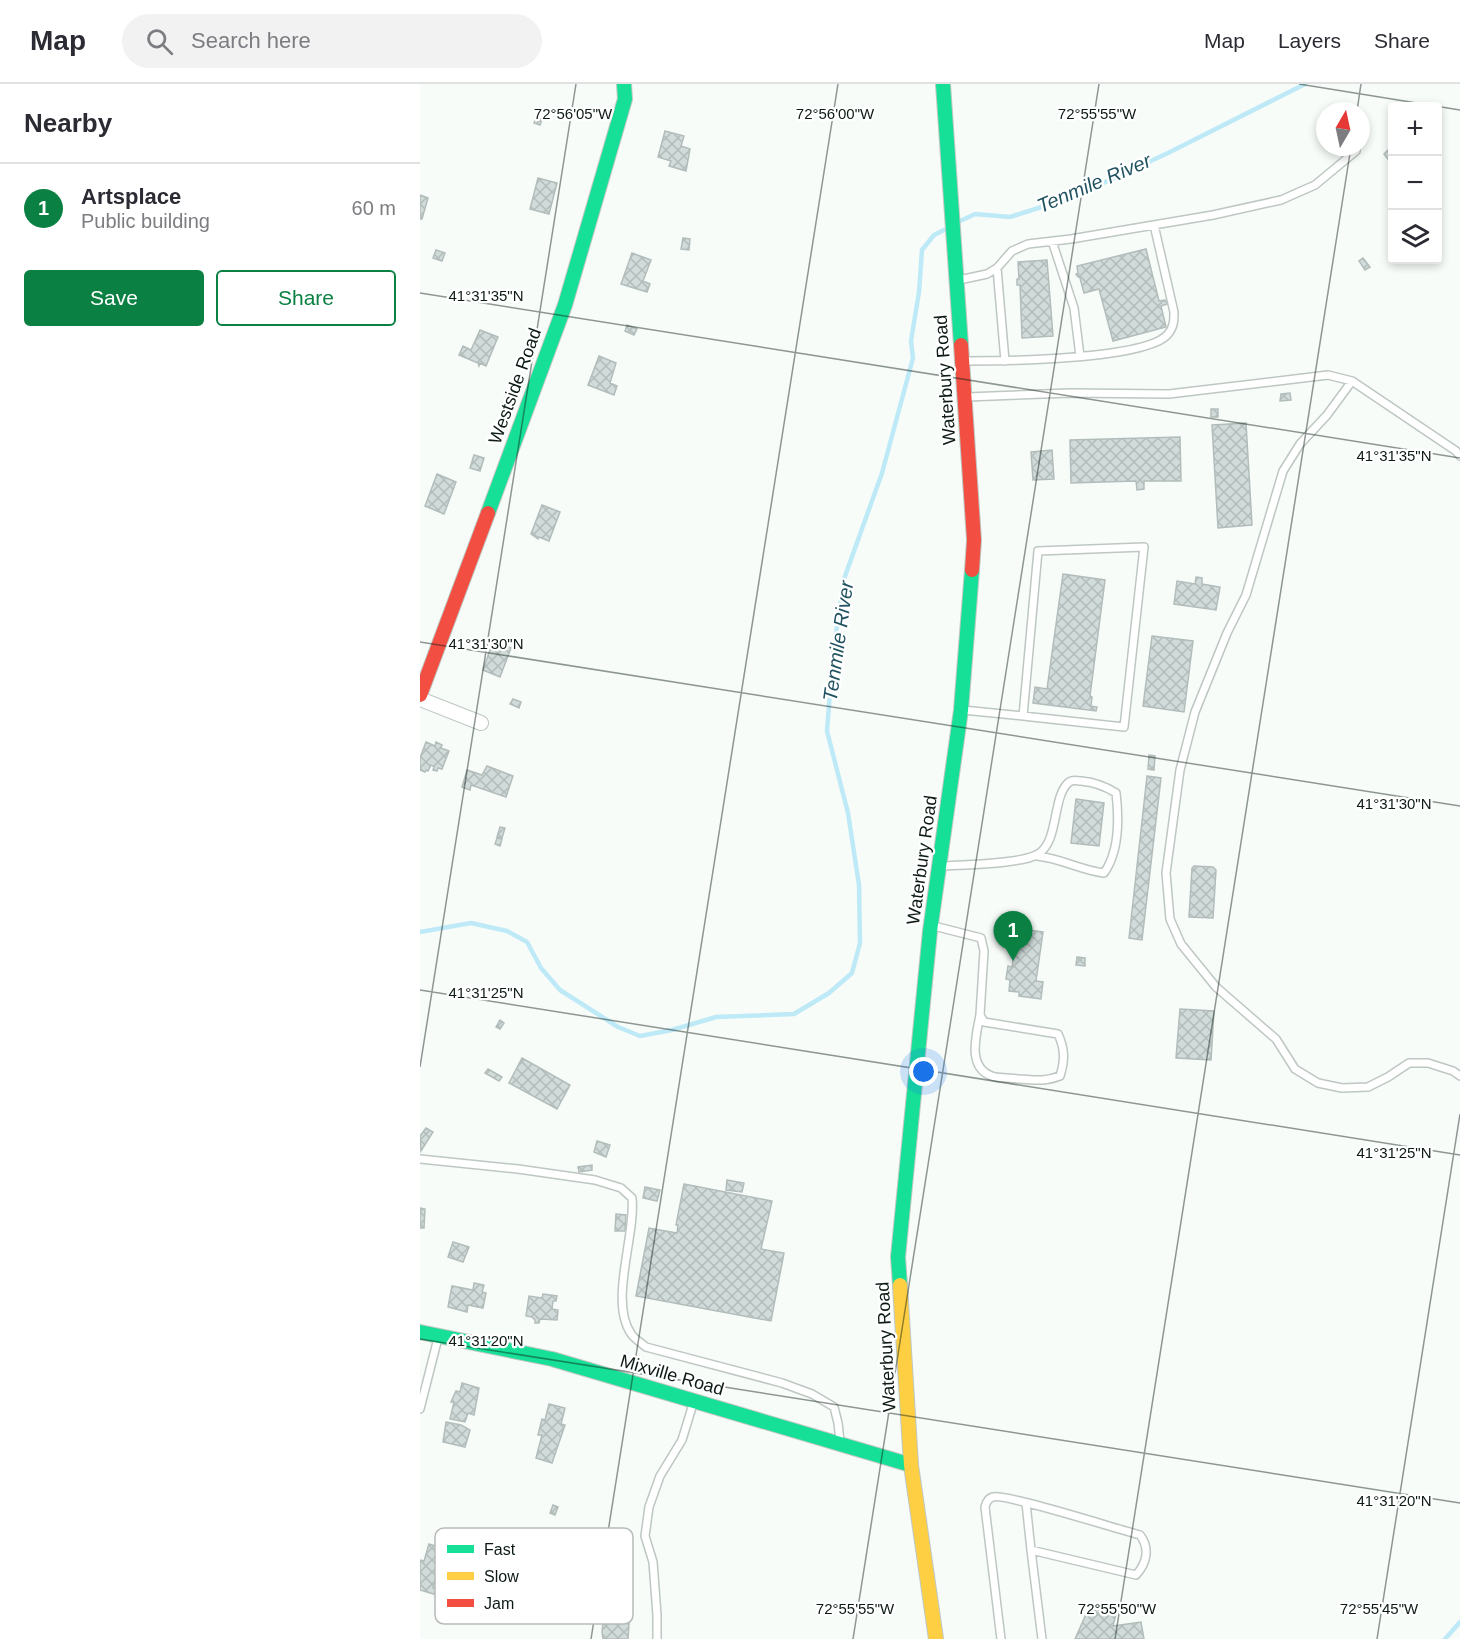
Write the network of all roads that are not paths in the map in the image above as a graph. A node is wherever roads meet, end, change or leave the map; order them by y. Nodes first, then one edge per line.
1 (624, 84) edge
2 (943, 84) edge
3 (1350, 156) edge
4 (1154, 225) junction
5 (1052, 241) junction
6 (997, 268) junction
7 (956, 280) junction
8 (1080, 356) junction
9 (1005, 361) junction
10 (962, 362) junction
11 (1352, 381) junction
12 (964, 397) junction
13 (1460, 456) edge
14 (420, 697) edge
15 (961, 710) junction
16 (1023, 716) junction
17 (481, 723) dead end
18 (1037, 856) junction
19 (939, 866) junction
20 (931, 926) junction
21 (980, 1015) junction
22 (1460, 1076) edge
23 (420, 1159) edge
24 (420, 1332) edge
25 (438, 1336) junction
26 (694, 1401) junction
27 (420, 1409) edge
28 (840, 1444) junction
29 (910, 1465) junction
30 (1026, 1503) junction
31 (1031, 1550) junction
32 (657, 1639) edge
33 (936, 1639) edge
34 (1001, 1639) edge
35 (1042, 1639) edge

1 - 14 main road, Westside Road
2 - 7 main road, Waterbury Road
3 - 4 lane
4 - 5 lane
4 - 8 lane
5 - 6 lane
5 - 8 lane
6 - 7 lane
6 - 9 lane
7 - 10 main road, Waterbury Road
8 - 9 lane
9 - 10 lane
10 - 12 main road, Waterbury Road
11 - 12 lane
11 - 13 lane
11 - 22 lane
12 - 15 main road, Waterbury Road
14 - 17 street
15 - 16 lane
15 - 19 main road, Waterbury Road
16 - 16 lane
18 - 18 lane
18 - 19 lane
19 - 20 main road, Waterbury Road
20 - 21 lane
20 - 29 main road, Waterbury Road
21 - 21 lane
23 - 28 lane
24 - 25 main road, Mixville Road
25 - 26 main road, Mixville Road
25 - 27 lane
26 - 28 main road, Mixville Road
26 - 32 lane
28 - 29 main road, Mixville Road
29 - 33 main road, Waterbury Road
30 - 31 lane
30 - 31 lane
30 - 34 lane
31 - 35 lane

